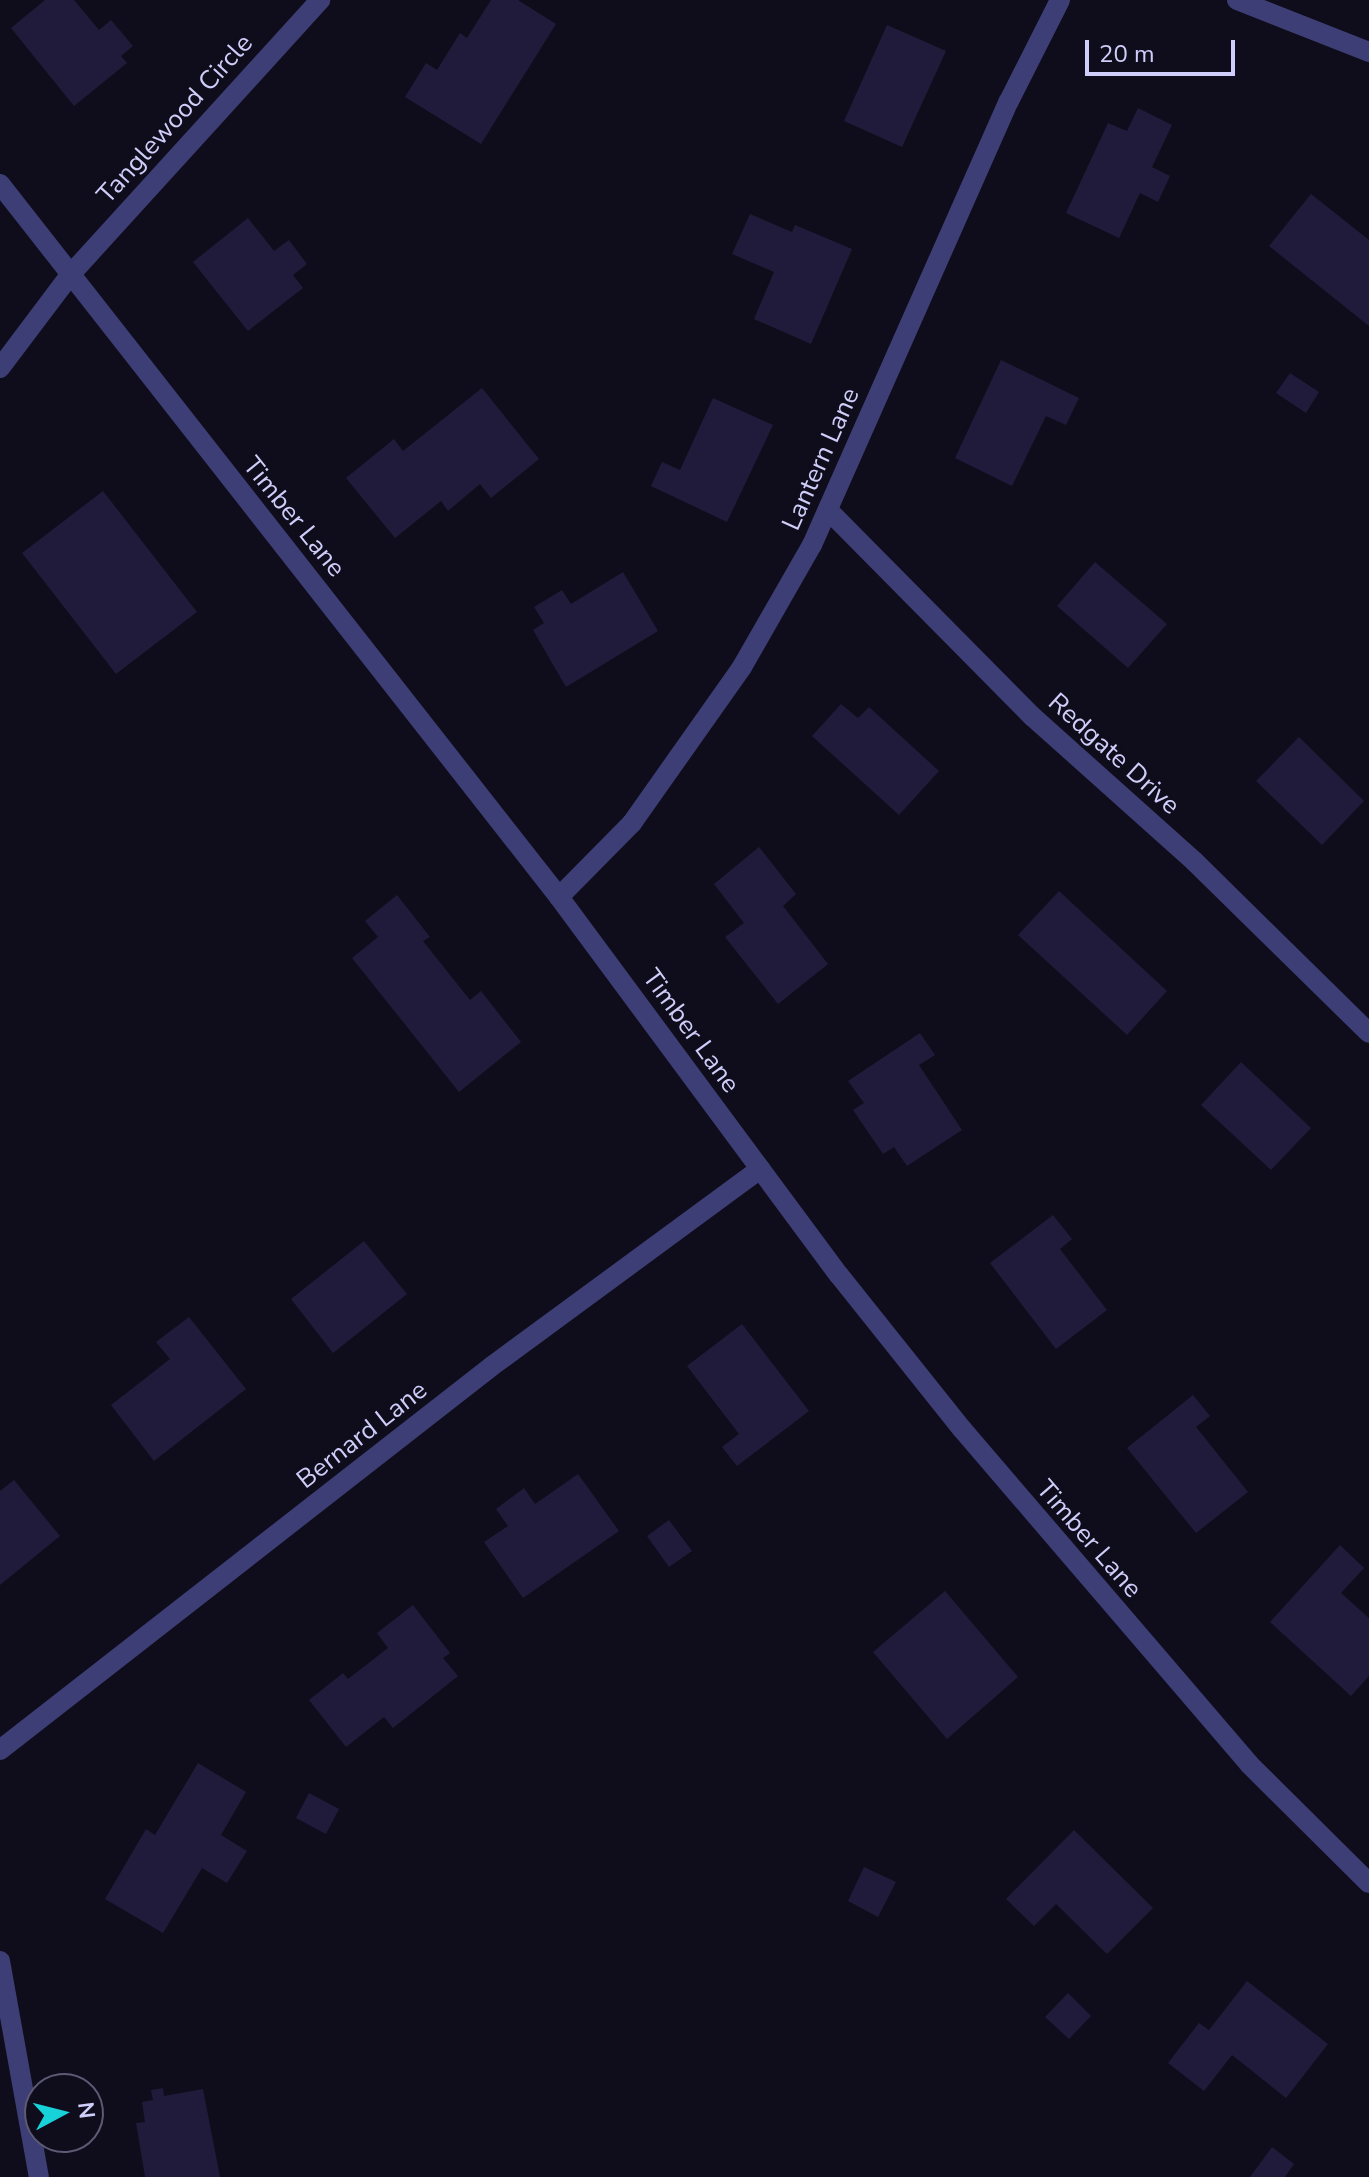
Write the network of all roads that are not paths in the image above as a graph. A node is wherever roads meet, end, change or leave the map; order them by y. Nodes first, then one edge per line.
1 (320, 0) edge
2 (1060, 0) edge
3 (1237, 0) edge
4 (1369, 52) edge
5 (0, 184) edge
6 (70, 275) junction
7 (0, 368) edge
8 (828, 510) junction
9 (559, 897) junction
10 (1369, 1033) edge
11 (760, 1169) junction
12 (0, 1750) edge
13 (1369, 1883) edge
14 (0, 1961) edge
15 (39, 2177) edge

1 - 6 street, Tanglewood Circle
2 - 8 street, Lantern Lane
3 - 4 street
5 - 6 street, Timber Lane
6 - 7 street, Tanglewood Circle
6 - 9 street, Timber Lane
8 - 9 street, Lantern Lane
8 - 10 street, Redgate Drive
9 - 11 street, Timber Lane
11 - 12 street, Bernard Lane
11 - 13 street, Timber Lane
14 - 15 street

